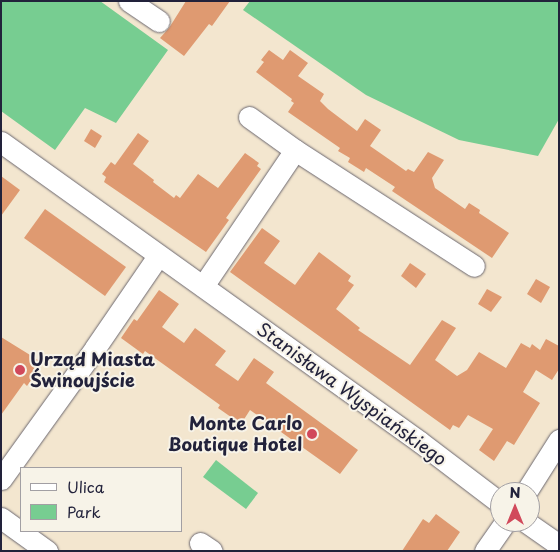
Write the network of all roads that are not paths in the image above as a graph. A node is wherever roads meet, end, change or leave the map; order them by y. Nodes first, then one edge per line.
1 (129, 1) edge
2 (159, 21) dead end
3 (249, 117) dead end
4 (1, 142) edge
5 (295, 150) junction
6 (158, 256) junction
7 (474, 266) dead end
8 (203, 286) junction
9 (559, 440) edge
10 (1, 478) edge
11 (532, 482) edge
12 (490, 495) edge
13 (1, 518) edge
14 (540, 531) edge
15 (20, 532) edge
16 (21, 532) edge
17 (498, 532) edge
18 (559, 544) edge
19 (47, 551) edge
20 (485, 551) edge

1 - 2 street
3 - 5 street
4 - 6 street, Stanisława Wyspiańskiego
5 - 7 street
5 - 8 street
6 - 8 street, Stanisława Wyspiańskiego
6 - 10 street
8 - 12 street, Stanisława Wyspiańskiego
9 - 11 street
13 - 15 street
14 - 18 street
16 - 19 street
17 - 20 street

